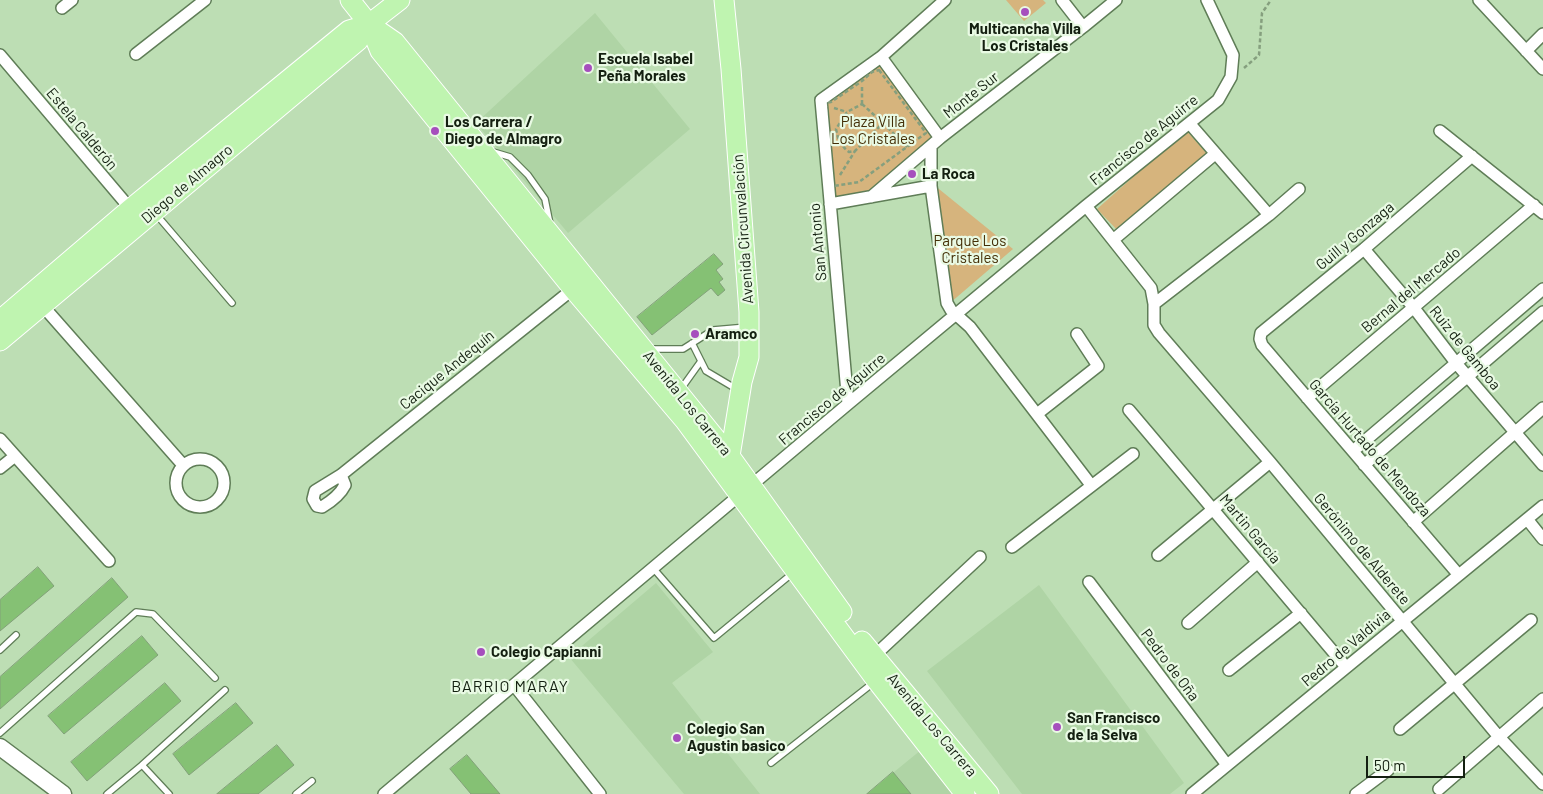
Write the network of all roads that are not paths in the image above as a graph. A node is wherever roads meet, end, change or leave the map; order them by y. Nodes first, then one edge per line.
1 (72, 0) edge
2 (206, 0) edge
3 (350, 0) edge
4 (400, 0) edge
5 (724, 0) edge
6 (945, 0) edge
7 (1062, 0) edge
8 (1116, 0) edge
9 (1207, 0) edge
10 (1479, 0) edge
11 (62, 8) dead end
12 (369, 24) junction
13 (1083, 27) junction
14 (1543, 34) edge
15 (1526, 51) junction
16 (136, 54) dead end
17 (0, 55) edge
18 (881, 56) junction
19 (1543, 69) edge
20 (1190, 124) junction
21 (1440, 131) dead end
22 (940, 138) junction
23 (931, 147) junction
24 (1215, 154) junction
25 (1472, 156) junction
26 (931, 186) junction
27 (1299, 189) dead end
28 (871, 197) junction
29 (830, 204) junction
30 (1534, 205) junction
31 (1086, 206) junction
32 (1543, 213) edge
33 (142, 214) junction
34 (1269, 215) junction
35 (1113, 240) junction
36 (1364, 249) junction
37 (573, 289) junction
38 (1543, 289) edge
39 (232, 302) dead end
40 (1154, 304) junction
41 (42, 305) junction
42 (1414, 308) junction
43 (1543, 312) edge
44 (957, 315) junction
45 (0, 320) edge
46 (749, 327) junction
47 (1077, 334) dead end
48 (1260, 339) joint
49 (0, 341) edge
50 (692, 343) junction
51 (644, 349) junction
52 (701, 361) junction
53 (1456, 363) junction
54 (1467, 376) junction
55 (740, 391) junction
56 (679, 392) junction
57 (1307, 398) junction
58 (848, 404) junction
59 (1543, 408) edge
60 (1129, 410) dead end
61 (1037, 414) junction
62 (1515, 432) junction
63 (0, 440) edge
64 (1353, 451) junction
65 (1133, 454) dead end
66 (15, 456) junction
67 (730, 456) junction
68 (1270, 462) junction
69 (183, 465) junction
70 (1364, 465) junction
71 (1543, 466) edge
72 (0, 468) edge
73 (341, 475) dead end
74 (1091, 485) junction
75 (745, 490) junction
76 (1543, 506) edge
77 (1213, 509) junction
78 (1527, 519) junction
79 (1413, 522) junction
80 (1543, 539) edge
81 (1012, 547) dead end
82 (1158, 555) dead end
83 (980, 557) dead end
84 (109, 561) dead end
85 (1258, 562) junction
86 (653, 568) junction
87 (796, 571) junction
88 (1458, 574) junction
89 (1089, 582) dead end
90 (1301, 613) junction
91 (1403, 620) junction
92 (1531, 620) dead end
93 (1188, 624) dead end
94 (16, 636) dead end
95 (0, 650) edge
96 (874, 656) junction
97 (1346, 667) junction
98 (1229, 670) dead end
99 (215, 678) dead end
100 (876, 680) junction
101 (1455, 683) junction
102 (514, 686) junction
103 (224, 690) dead end
104 (1543, 699) edge
105 (1400, 729) dead end
106 (0, 733) edge
107 (1499, 737) junction
108 (0, 747) edge
109 (771, 763) dead end
110 (142, 765) junction
111 (1227, 766) junction
112 (1388, 770) dead end
113 (312, 781) dead end
114 (1543, 784) edge
115 (1439, 789) dead end
116 (1543, 791) edge
117 (62, 794) edge
118 (107, 794) edge
119 (170, 794) edge
120 (296, 794) edge
121 (384, 794) edge
122 (600, 794) edge
123 (965, 794) edge
124 (989, 794) edge
125 (1192, 794) edge
126 (1356, 794) edge
127 (1540, 794) edge

1 - 11 street
2 - 16 street
3 - 12 main road, Avenida Los Carrera
4 - 12 main road, Diego de Almagro
5 - 46 main road, Avenida Circunvalación
6 - 18 street
7 - 13 street
8 - 13 street, Monte Sur
9 - 20 street, Francisco de Aguirre
10 - 15 street
12 - 33 main road, Diego de Almagro
12 - 37 main road, Avenida Los Carrera
12 - 51 main road, Avenida Los Carrera
13 - 22 street, Monte Sur
14 - 15 street
15 - 19 street
17 - 33 street, Estela Calderón
18 - 22 street
18 - 29 street, San Antonio
20 - 24 street
20 - 31 street, Francisco de Aguirre
21 - 25 street
22 - 23 street, Monte Sur
23 - 26 street
23 - 28 street, Monte Sur
24 - 34 street
24 - 35 street
25 - 30 street
25 - 36 street, Guill y Gonzaga
26 - 28 street
26 - 44 street
27 - 34 street
28 - 29 street
29 - 58 street, San Antonio
30 - 32 street
30 - 42 street, Bernal del Mercado
31 - 35 street
31 - 44 street, Francisco de Aguirre
33 - 39 lane
33 - 41 main road, Diego de Almagro
33 - 45 main road, Diego de Almagro
34 - 40 street
35 - 40 street
36 - 42 street, Ruiz de Gamboa
36 - 48 street, Guill y Gonzaga
37 - 73 street, Cacique Andequín
37 - 75 main road, Avenida Los Carrera
38 - 53 street
40 - 68 street, Gerónimo de Alderete
41 - 49 main road, Diego de Almagro
41 - 69 street
42 - 53 street, Ruiz de Gamboa
42 - 57 street, Bernal del Mercado
43 - 54 street
44 - 58 street, Francisco de Aguirre
44 - 61 street
46 - 50 lane
46 - 55 main road, Avenida Circunvalación
47 - 61 street
48 - 57 street, García Hurtado de Mendoza
50 - 51 lane
50 - 52 lane
51 - 56 main road, Avenida Los Carrera
52 - 55 lane
52 - 56 lane
53 - 54 street, Ruiz de Gamboa
53 - 64 street
54 - 62 street, Ruiz de Gamboa
54 - 70 street
55 - 67 main road, Avenida Circunvalación
56 - 67 main road, Avenida Los Carrera
57 - 64 street, García Hurtado de Mendoza
58 - 75 street, Francisco de Aguirre
59 - 62 street
60 - 77 street, Martin García
61 - 74 street
62 - 71 street, Ruiz de Gamboa
62 - 79 street
63 - 66 street
64 - 70 street, García Hurtado de Mendoza
65 - 74 street
66 - 72 street
66 - 84 street
67 - 75 main road, Avenida Los Carrera
68 - 77 street
68 - 91 street, Gerónimo de Alderete
69 - 69 street
70 - 79 street, García Hurtado de Mendoza
74 - 81 street
75 - 86 street, Francisco de Aguirre
75 - 87 main road, Avenida Los Carrera
75 - 96 main road, Avenida Los Carrera
76 - 78 street, Pedro de Valdivia
77 - 82 street
77 - 85 street, Martin García
78 - 80 street
78 - 88 street, Pedro de Valdivia
79 - 88 street, García Hurtado de Mendoza
83 - 96 street
85 - 90 street, Martin García
85 - 93 street
86 - 87 lane
86 - 102 street, Francisco de Aguirre
87 - 100 main road, Avenida Los Carrera
88 - 91 street, Pedro de Valdivia
89 - 111 street, Pedro de Oña
90 - 97 street, Martin García
90 - 98 street
91 - 97 street, Pedro de Valdivia
91 - 101 street, Gerónimo de Alderete
92 - 101 street
94 - 95 lane
96 - 124 main road, Avenida Los Carrera
97 - 111 street, Pedro de Valdivia
99 - 106 lane
100 - 109 lane
100 - 123 main road, Avenida Los Carrera
101 - 105 street
101 - 107 street, Gerónimo de Alderete
102 - 121 street, Francisco de Aguirre
102 - 122 street
103 - 110 lane
104 - 107 street
107 - 114 street, Gerónimo de Alderete
107 - 115 street
108 - 117 street
110 - 118 lane
110 - 119 lane
111 - 125 street, Pedro de Valdivia
112 - 126 street
113 - 120 lane
116 - 127 street

